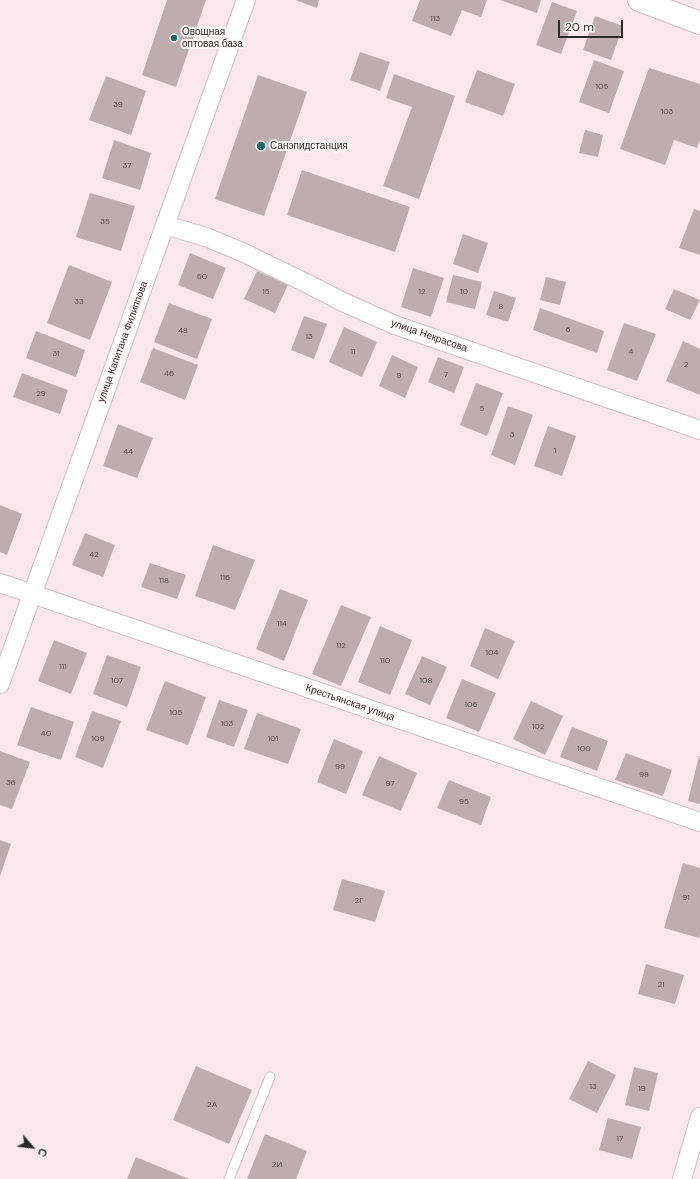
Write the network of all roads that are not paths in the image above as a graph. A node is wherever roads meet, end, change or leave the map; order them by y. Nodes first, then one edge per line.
1 (246, 0) edge
2 (639, 0) edge
3 (700, 23) edge
4 (165, 225) junction
5 (700, 430) edge
6 (0, 583) edge
7 (32, 595) junction
8 (0, 684) edge
9 (700, 822) edge
10 (270, 1077) dead end
11 (700, 1117) edge
12 (229, 1179) edge
13 (682, 1179) edge

1 - 4 street, улица Капитана Филиппова
2 - 3 street
4 - 5 street, улица Некрасова
4 - 7 street, улица Капитана Филиппова
6 - 7 street, Крестьянская улица
7 - 8 street, улица Капитана Филиппова
7 - 9 street, Крестьянская улица
10 - 12 lane
11 - 13 street

